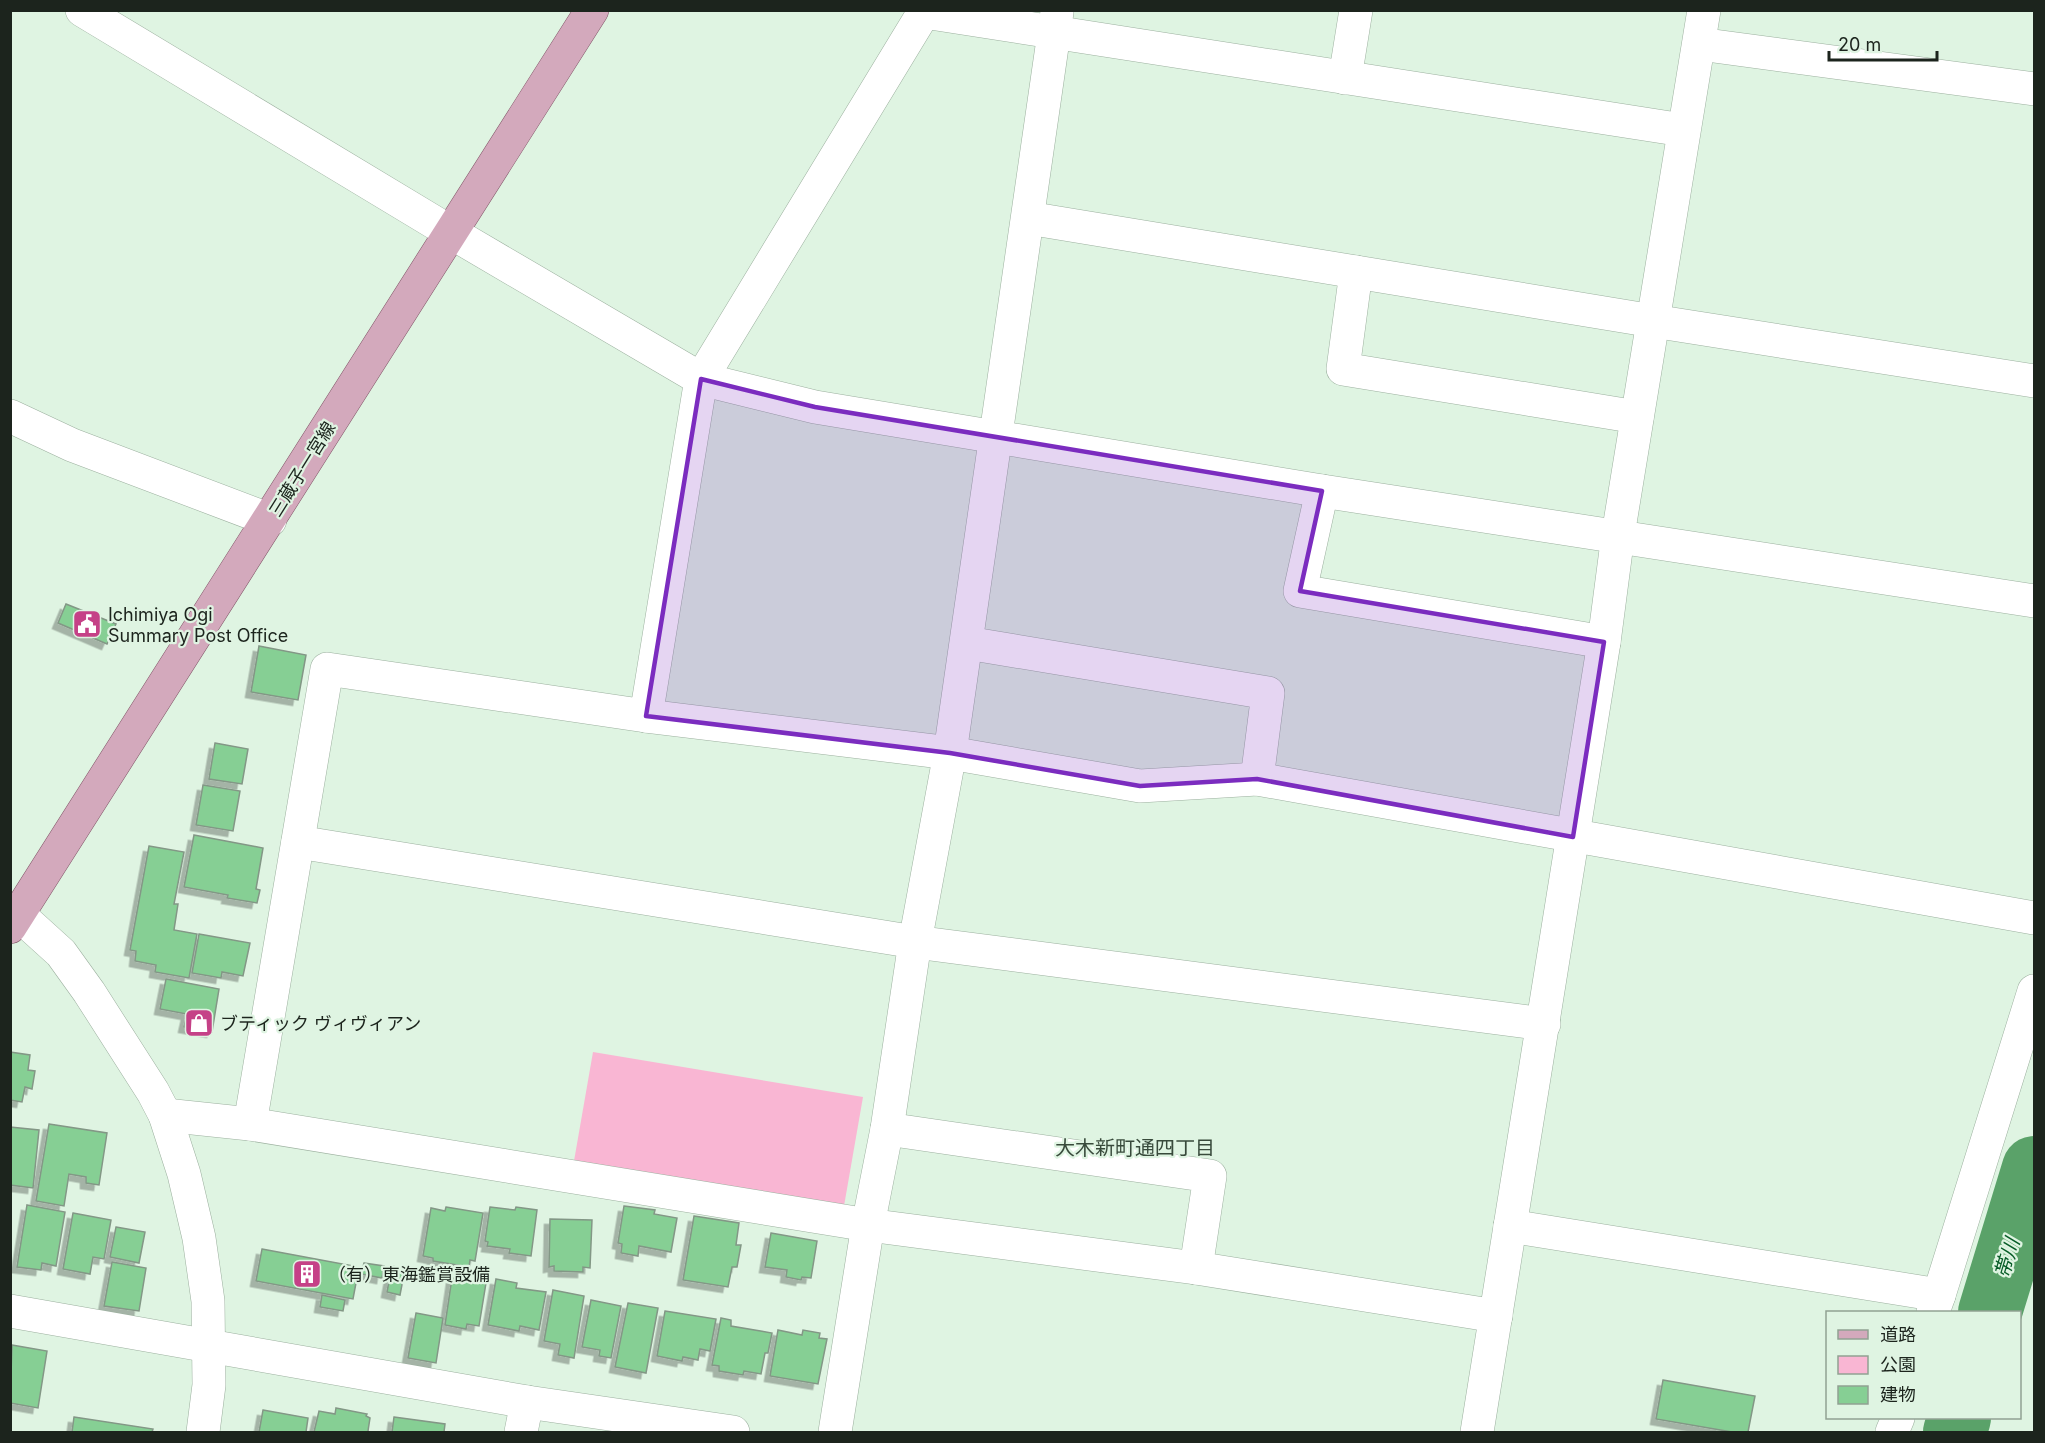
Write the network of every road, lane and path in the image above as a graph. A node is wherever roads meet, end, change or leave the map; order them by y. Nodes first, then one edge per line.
1 (82, 10) edge
2 (592, 10) edge
3 (1356, 10) edge
4 (1704, 10) edge
5 (1056, 22) edge
6 (1699, 44) junction
7 (1345, 78) junction
8 (2034, 89) edge
9 (1683, 130) junction
10 (1028, 218) junction
11 (452, 233) junction
12 (1356, 272) junction
13 (1653, 321) junction
14 (701, 378) junction
15 (2034, 381) edge
16 (10, 416) edge
17 (1637, 417) junction
18 (997, 436) junction
19 (1322, 491) junction
20 (270, 520) junction
21 (1618, 535) junction
22 (2034, 601) edge
23 (1604, 642) junction
24 (967, 643) junction
25 (646, 716) junction
26 (950, 753) junction
27 (1257, 779) junction
28 (1573, 837) junction
29 (298, 842) junction
30 (2034, 918) edge
31 (14, 921) edge
32 (915, 942) junction
33 (2034, 991) edge
34 (1544, 1024) junction
35 (165, 1115) junction
36 (250, 1125) junction
37 (887, 1129) junction
38 (868, 1225) junction
39 (1510, 1226) junction
40 (1196, 1268) junction
41 (1936, 1304) edge
42 (10, 1311) edge
43 (1496, 1316) junction
44 (210, 1347) junction
45 (524, 1417) edge
46 (203, 1432) edge
47 (733, 1432) edge
48 (835, 1432) edge
49 (1477, 1432) edge

1 - 11 street
2 - 11 main road, 三蔵子一宮線
3 - 7 street
4 - 6 street
5 - 7 street
5 - 10 street
5 - 14 street
6 - 8 street
6 - 9 street
7 - 9 street
9 - 13 street
10 - 12 street
10 - 18 street
11 - 14 street
11 - 20 main road, 三蔵子一宮線
12 - 13 street
12 - 17 street
13 - 15 street
13 - 17 street
14 - 18 street
14 - 25 street
16 - 20 street
17 - 21 street
18 - 19 street
18 - 24 street
19 - 21 street
19 - 23 street
20 - 31 main road, 三蔵子一宮線
21 - 22 street
21 - 23 street
23 - 28 street
24 - 26 street
24 - 27 street
25 - 26 street
25 - 29 street
26 - 27 street
26 - 32 street
27 - 28 street
28 - 30 street
28 - 34 street
29 - 32 street
29 - 36 street
31 - 35 street
32 - 34 street
32 - 37 street
33 - 41 street
34 - 39 street
35 - 36 street
35 - 44 street
36 - 38 street
37 - 38 street
37 - 40 street
38 - 40 street
38 - 48 street
39 - 41 street
39 - 43 street
40 - 43 street
42 - 44 street
43 - 49 street
44 - 45 street
44 - 46 street
45 - 47 street

